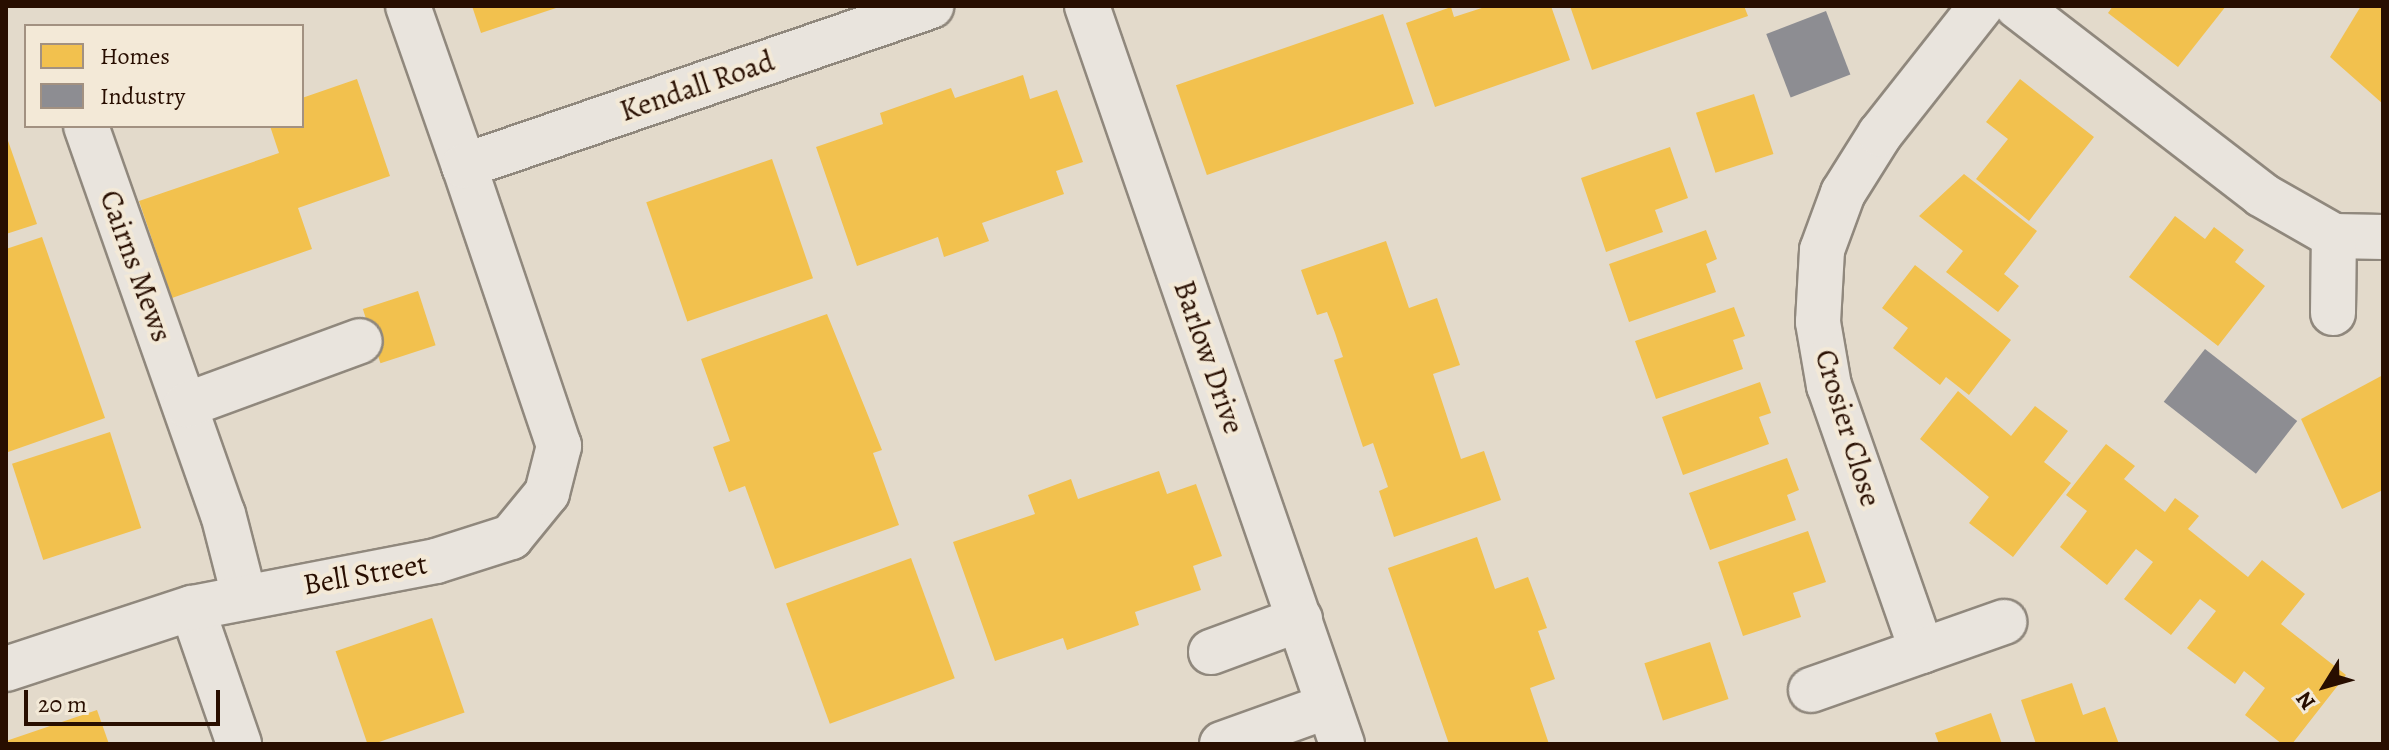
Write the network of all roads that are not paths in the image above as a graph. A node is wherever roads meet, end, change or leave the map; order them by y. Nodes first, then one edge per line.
1 (408, 6) edge
2 (931, 6) edge
3 (1981, 6) edge
4 (2017, 6) edge
5 (1092, 7) edge
6 (87, 128) edge
7 (464, 166) junction
8 (2334, 236) junction
9 (2383, 237) edge
10 (2333, 313) dead end
11 (360, 341) dead end
12 (186, 405) junction
13 (244, 596) junction
14 (192, 608) junction
15 (1300, 619) junction
16 (2004, 622) dead end
17 (1922, 651) junction
18 (1211, 652) dead end
19 (6, 669) edge
20 (1811, 690) dead end
21 (1335, 725) edge
22 (239, 744) edge
23 (1222, 744) edge

1 - 7 street
2 - 7 street, Kendall Road
3 - 17 street, Crosier Close
4 - 8 street
5 - 15 street, Barlow Drive
6 - 12 street, Cairns Mews
7 - 13 street, Bell Street
8 - 9 street
8 - 10 street
11 - 12 street
12 - 13 street, Cairns Mews
13 - 14 street, Bell Street
14 - 19 street, Bell Street
14 - 22 street
15 - 18 street
15 - 21 street, Barlow Drive
16 - 17 street
17 - 20 street
21 - 23 street, Barlow Drive

